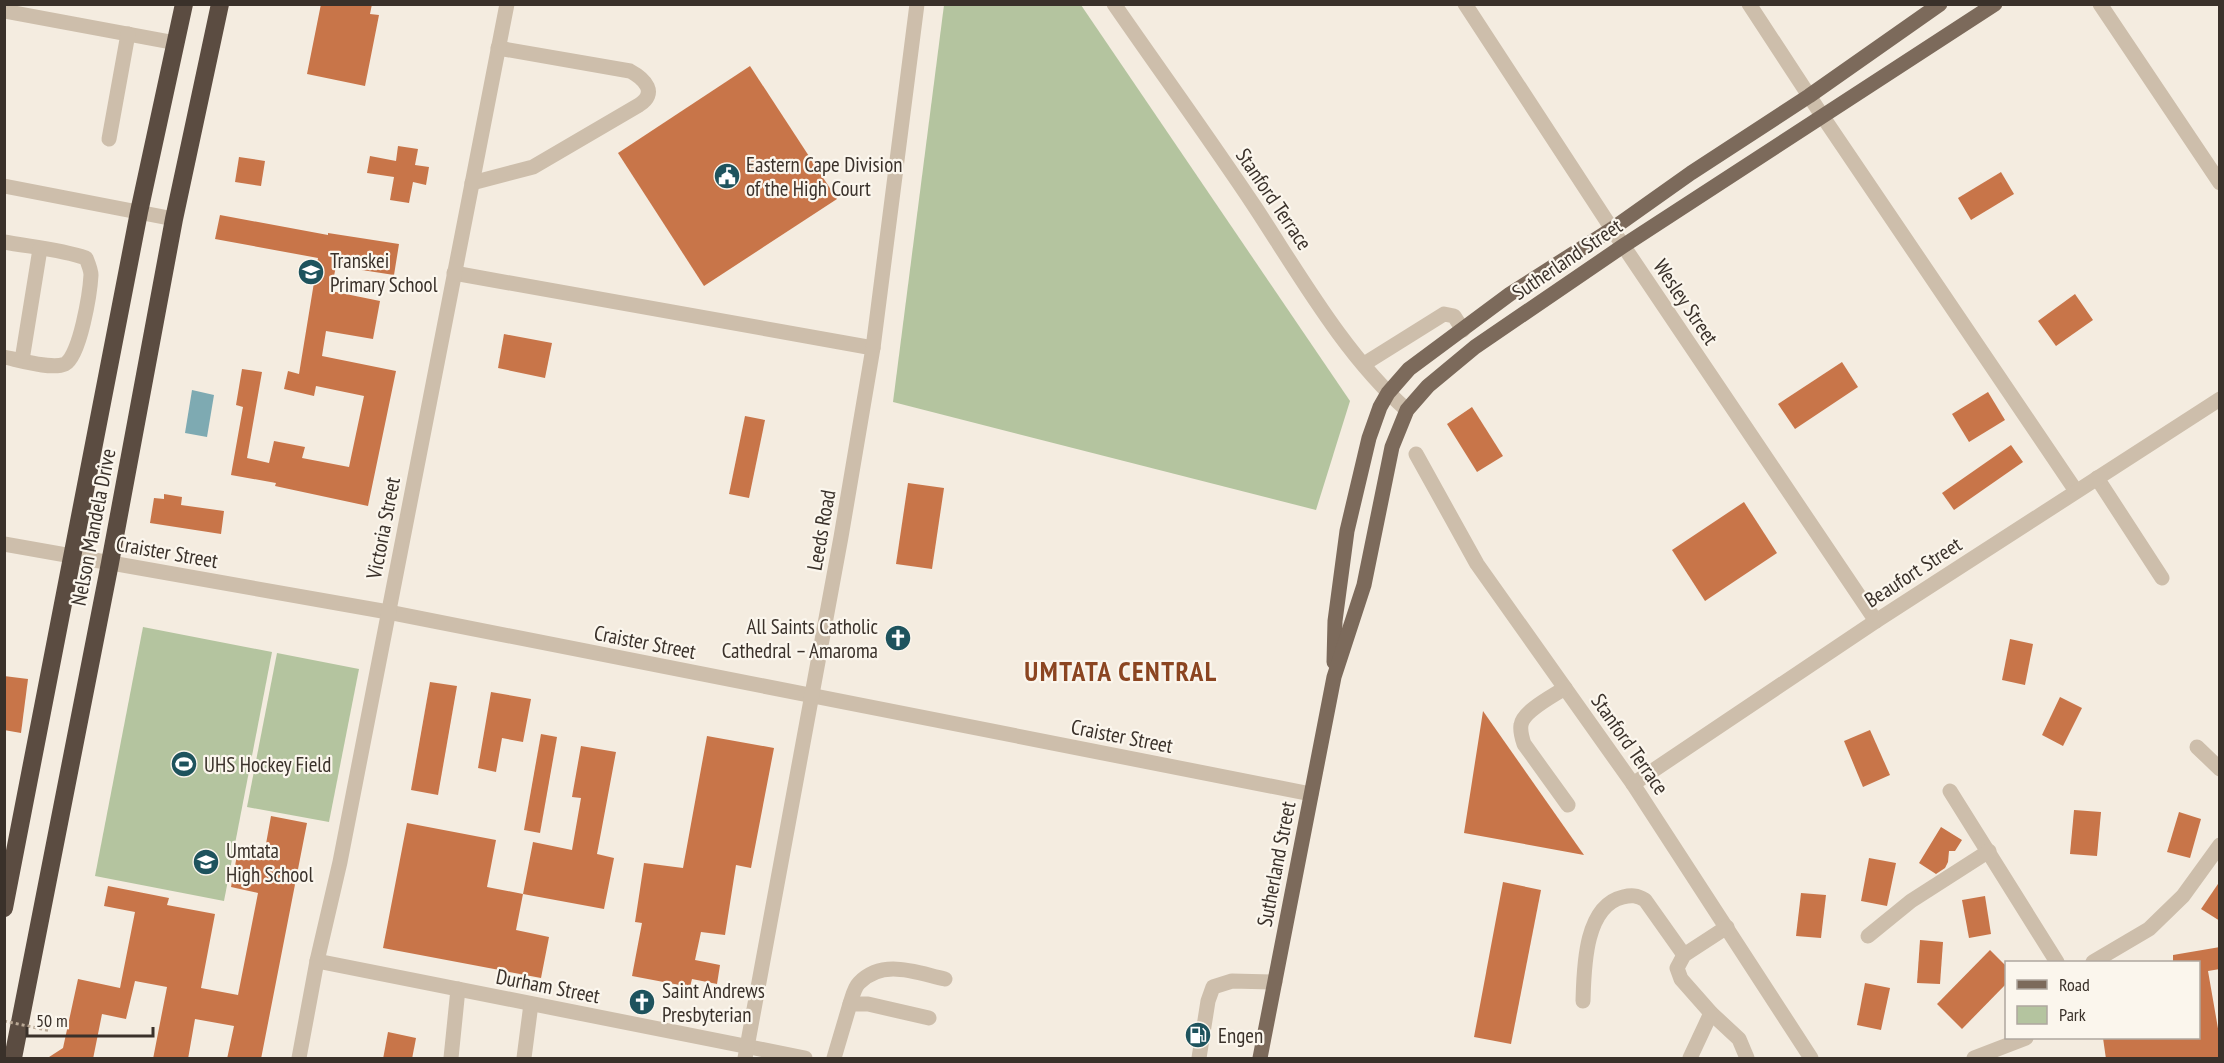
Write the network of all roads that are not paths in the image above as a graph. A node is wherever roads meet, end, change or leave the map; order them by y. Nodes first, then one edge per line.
1 (220, 4) edge
2 (507, 4) edge
3 (917, 4) edge
4 (1114, 4) edge
5 (1465, 4) edge
6 (1749, 4) edge
7 (1940, 4) edge
8 (1995, 4) edge
9 (2100, 4) edge
10 (183, 5) edge
11 (4, 11) edge
12 (128, 34) junction
13 (176, 43) junction
14 (498, 48) junction
15 (1809, 96) junction
16 (1824, 117) junction
17 (109, 139) dead end
18 (472, 183) junction
19 (2220, 183) edge
20 (4, 186) edge
21 (139, 212) junction
22 (174, 219) junction
23 (1612, 229) junction
24 (4, 242) edge
25 (1623, 246) junction
26 (40, 249) junction
27 (454, 273) junction
28 (1463, 330) junction
29 (873, 348) junction
30 (4, 357) edge
31 (22, 360) junction
32 (1364, 364) junction
33 (1388, 393) junction
34 (2220, 399) edge
35 (1407, 410) junction
36 (1416, 454) dead end
37 (2097, 478) junction
38 (2076, 491) junction
39 (4, 544) edge
40 (71, 556) junction
41 (110, 563) junction
42 (2162, 578) dead end
43 (388, 612) junction
44 (1876, 621) junction
45 (1334, 678) junction
46 (1565, 688) junction
47 (812, 697) junction
48 (2197, 747) dead end
49 (2220, 769) edge
50 (1633, 784) junction
51 (1950, 791) dead end
52 (1311, 794) junction
53 (1568, 805) dead end
54 (2220, 845) edge
55 (1989, 851) junction
56 (5, 903) edge
57 (1727, 927) junction
58 (1868, 936) dead end
59 (1684, 955) junction
60 (317, 961) junction
61 (2056, 961) edge
62 (2096, 961) edge
63 (945, 979) dead end
64 (1275, 982) junction
65 (459, 989) junction
66 (1582, 1001) dead end
67 (531, 1004) junction
68 (850, 1004) junction
69 (1711, 1013) junction
70 (929, 1018) dead end
71 (2024, 1039) edge
72 (746, 1053) edge
73 (13, 1059) edge
74 (299, 1059) edge
75 (451, 1059) edge
76 (524, 1059) edge
77 (805, 1059) edge
78 (834, 1059) edge
79 (1200, 1059) edge
80 (1260, 1059) edge
81 (1690, 1059) edge
82 (1747, 1059) edge
83 (1811, 1059) edge
84 (1974, 1059) edge

1 - 22 highway, Nelson Mandela Drive
2 - 14 street, Victoria Street
3 - 29 street, Leeds Road
4 - 32 street, Stanford Terrace
5 - 23 street, Wesley Street
6 - 15 street
7 - 15 main road, Sutherland Street
8 - 16 main road, Sutherland Street
9 - 19 street
10 - 13 highway, Nelson Mandela Drive
11 - 12 street
12 - 13 street
12 - 17 street
13 - 21 highway, Nelson Mandela Drive
14 - 18 street, Victoria Street
14 - 18 street
15 - 16 street
15 - 23 main road, Sutherland Street
16 - 25 main road, Sutherland Street
16 - 38 street
18 - 27 street, Victoria Street
20 - 21 street
21 - 22 street
21 - 40 highway, Nelson Mandela Drive
22 - 41 highway, Nelson Mandela Drive
23 - 25 street, Wesley Street
23 - 28 main road, Sutherland Street
24 - 26 street
25 - 35 main road, Sutherland Street
25 - 44 street, Wesley Street
26 - 31 street
26 - 31 street
27 - 29 street
27 - 43 street, Victoria Street
28 - 32 street
28 - 33 main road, Sutherland Street
29 - 47 street, Leeds Road
30 - 31 street
32 - 33 street, Stanford Terrace
33 - 35 street, Stanford Terrace
33 - 45 main road, Sutherland Street
34 - 37 street, Beaufort Street
35 - 45 main road, Sutherland Street
36 - 46 street, Stanford Terrace
37 - 38 street, Beaufort Street
37 - 42 street
38 - 44 street, Beaufort Street
39 - 40 street, Craister Street
40 - 41 street, Craister Street
40 - 56 highway, Nelson Mandela Drive
41 - 43 street, Craister Street
41 - 73 highway, Nelson Mandela Drive
43 - 47 street, Craister Street
43 - 60 street, Victoria Street
44 - 50 street, Beaufort Street
45 - 52 main road, Sutherland Street
46 - 50 street, Stanford Terrace
46 - 53 street
47 - 52 street, Craister Street
47 - 72 street, Leeds Road
48 - 49 street
50 - 57 street, Stanford Terrace
51 - 55 street
52 - 64 main road, Sutherland Street
54 - 62 street
55 - 58 street
55 - 61 street
57 - 59 street
57 - 83 street, Stanford Terrace
59 - 66 street
59 - 69 street
60 - 65 street, Durham Street
60 - 74 street, Victoria Street
63 - 68 street
64 - 79 street
64 - 80 main road, Sutherland Street
65 - 67 street, Durham Street
65 - 75 street
67 - 72 street, Durham Street
67 - 76 street
68 - 70 street
68 - 78 street
69 - 81 street
69 - 82 street
71 - 84 street
72 - 77 street, Durham Street

